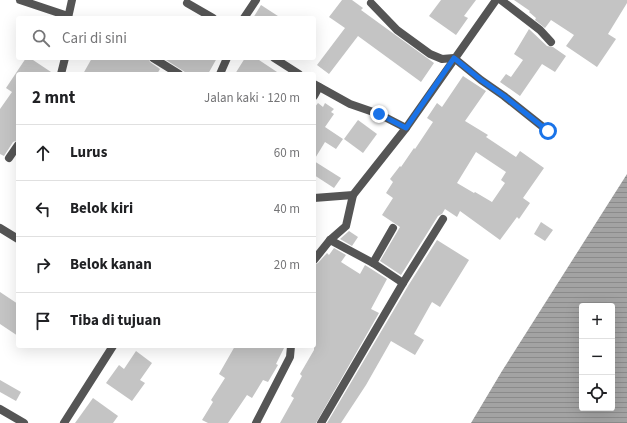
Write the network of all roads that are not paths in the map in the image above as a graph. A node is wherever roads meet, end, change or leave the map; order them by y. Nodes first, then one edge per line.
1 (20, 0) edge
2 (72, 0) edge
3 (256, 0) edge
4 (496, 0) edge
5 (501, 0) edge
6 (187, 3) dead end
7 (371, 3) dead end
8 (66, 16) edge
9 (69, 16) edge
10 (210, 16) edge
11 (245, 16) edge
12 (551, 42) dead end
13 (454, 58) junction
14 (64, 60) edge
15 (156, 60) edge
16 (226, 60) edge
17 (277, 60) edge
18 (62, 72) edge
19 (176, 72) edge
20 (221, 72) edge
21 (296, 72) edge
22 (317, 85) edge
23 (406, 128) junction
24 (548, 131) dead end
25 (16, 148) edge
26 (9, 158) dead end
27 (353, 196) junction
28 (316, 198) edge
29 (443, 219) dead end
30 (0, 228) edge
31 (393, 228) dead end
32 (16, 238) edge
33 (330, 240) junction
34 (316, 258) edge
35 (373, 263) junction
36 (404, 283) junction
37 (112, 348) edge
38 (291, 348) edge
39 (0, 409) edge
40 (24, 423) edge
41 (64, 423) edge
42 (256, 423) edge
43 (321, 423) edge

1 - 8 street
2 - 9 street
3 - 11 street
4 - 13 street
5 - 12 street
6 - 10 street
7 - 13 street
13 - 23 street
13 - 24 street
14 - 18 street
15 - 19 street
16 - 20 street
17 - 21 street
22 - 23 street
23 - 27 street
25 - 26 street
27 - 28 street
27 - 33 street
29 - 36 street
30 - 32 street
31 - 35 street
33 - 34 street
33 - 35 street
35 - 36 street
36 - 43 street
37 - 41 street
38 - 42 street
39 - 40 street

